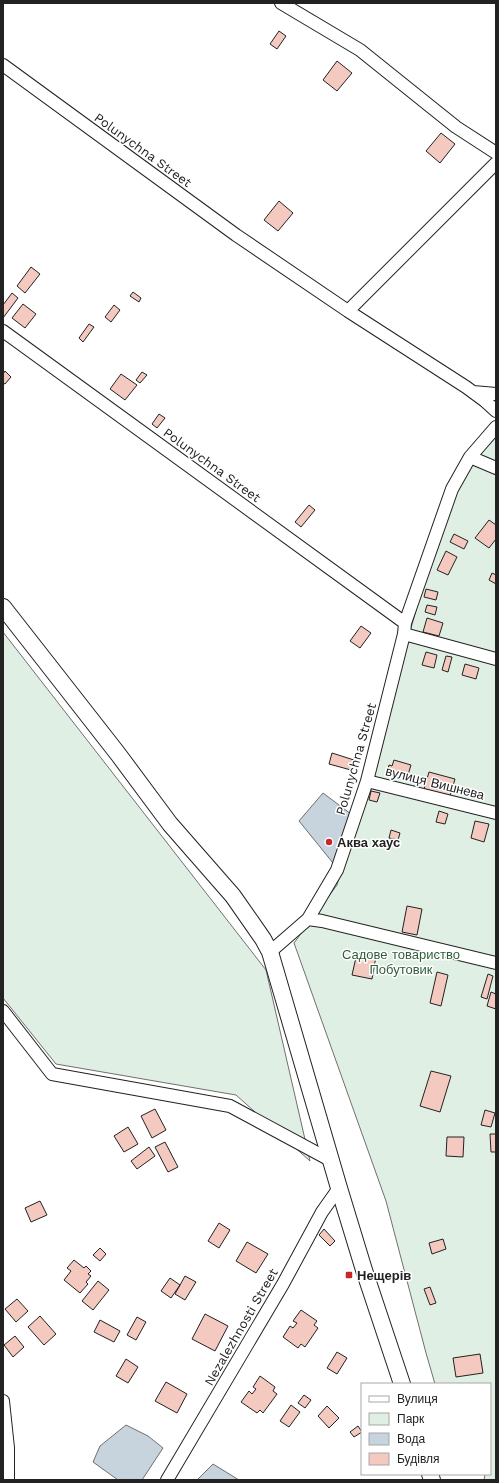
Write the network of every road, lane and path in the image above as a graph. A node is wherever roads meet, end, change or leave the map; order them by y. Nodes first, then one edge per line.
1 (281, 3) edge
2 (3, 65) edge
3 (496, 153) edge
4 (496, 162) edge
5 (348, 311) junction
6 (3, 331) edge
7 (474, 392) junction
8 (496, 394) edge
9 (496, 411) edge
10 (496, 427) edge
11 (470, 457) junction
12 (496, 468) edge
13 (3, 607) edge
14 (405, 628) junction
15 (496, 659) edge
16 (367, 781) junction
17 (496, 812) edge
18 (308, 919) junction
19 (270, 952) junction
20 (496, 963) edge
21 (3, 1011) edge
22 (332, 1162) junction
23 (339, 1188) junction
24 (402, 1383) edge
25 (3, 1400) edge
26 (8, 1480) edge
27 (167, 1480) edge

1 - 3 street
2 - 5 street, Polunychna Street
4 - 5 street
5 - 7 street, Polunychna Street
6 - 14 street, Polunychna Street
7 - 8 street
7 - 9 street, Polunychna Street
10 - 11 street, Polunychna Street
11 - 12 street
11 - 14 street, Polunychna Street
13 - 19 main road
14 - 15 street
14 - 16 street, Polunychna Street
16 - 17 street, вулиця Вишнева
16 - 18 street, Polunychna Street
18 - 19 street, Polunychna Street
18 - 20 street
19 - 22 main road
21 - 22 street
22 - 23 main road
23 - 24 main road
23 - 27 street, Nezalezhnosti Street
25 - 26 street

